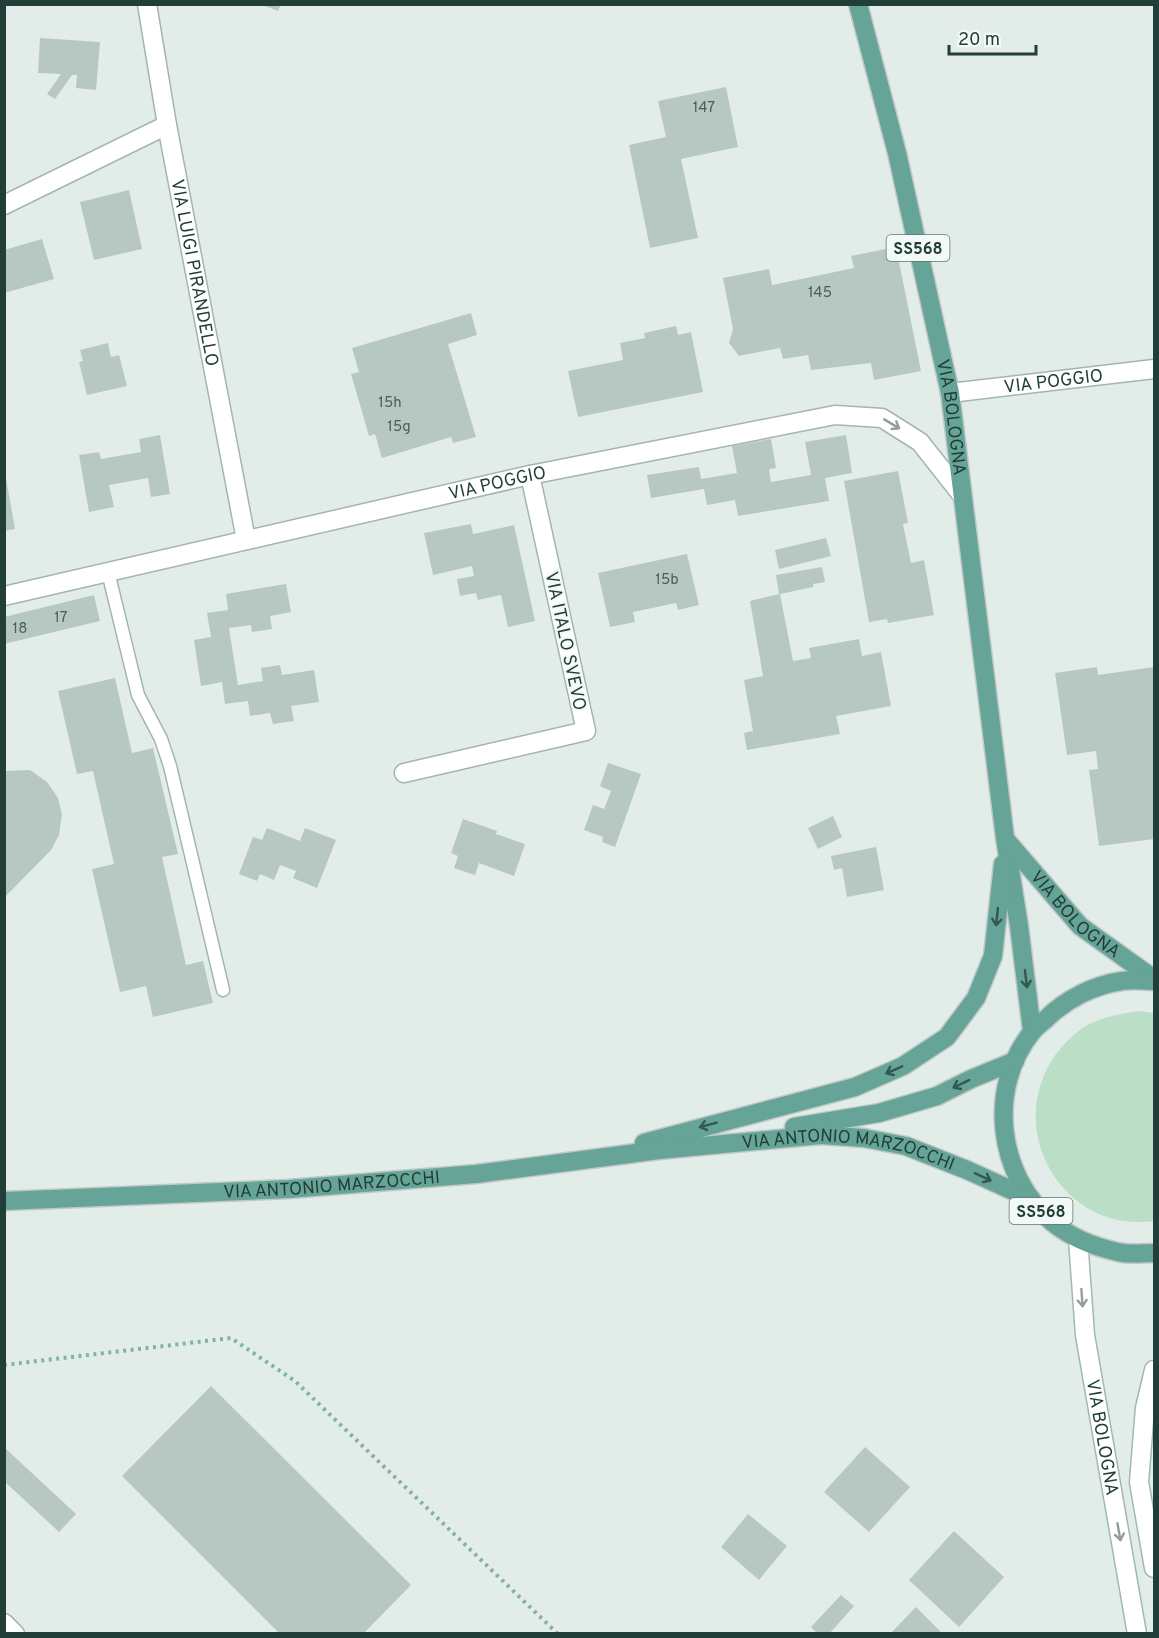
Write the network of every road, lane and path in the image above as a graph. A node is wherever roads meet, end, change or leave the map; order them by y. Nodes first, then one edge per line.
1 (147, 4) edge
2 (858, 4) edge
3 (167, 125) junction
4 (4, 205) edge
5 (1155, 369) edge
6 (950, 393) junction
7 (530, 475) junction
8 (961, 494) junction
9 (246, 540) junction
10 (108, 572) junction
11 (4, 596) edge
12 (404, 773) dead end
13 (1005, 838) junction
14 (1155, 980) edge
15 (223, 990) dead end
16 (1032, 1031) junction
17 (1014, 1061) junction
18 (659, 1150) junction
19 (580, 1160) junction
20 (1030, 1199) junction
21 (4, 1201) edge
22 (1078, 1239) junction
23 (1155, 1253) edge
24 (4, 1365) edge
25 (1155, 1370) edge
26 (1155, 1569) edge
27 (4, 1623) edge
28 (15, 1634) edge
29 (558, 1634) edge
30 (1137, 1634) edge

1 - 3 street, VIA LUIGI PIRANDELLO
2 - 6 main road, VIA BOLOGNA / SS568
3 - 4 street
3 - 9 street, VIA LUIGI PIRANDELLO
5 - 6 street, VIA POGGIO
6 - 8 main road, VIA BOLOGNA / SS568
7 -> 8 street, VIA POGGIO
7 - 9 street, VIA POGGIO
7 - 12 street, VIA ITALO SVEVO
8 - 13 main road, VIA BOLOGNA / SS568
9 - 10 street, VIA POGGIO
10 - 11 street, VIA POGGIO
10 - 15 lane
13 - 14 main road, VIA BOLOGNA / SS568
13 -> 16 main road, VIA BOLOGNA / SS568
13 -> 19 main road
14 - 16 main road, VIA BOLOGNA / SS568
16 - 17 main road, VIA BOLOGNA / SS568
17 -> 18 main road, VIA ANTONIO MARZOCCHI
17 - 20 main road, VIA BOLOGNA / SS568
18 - 19 main road, VIA ANTONIO MARZOCCHI
18 -> 20 main road, VIA ANTONIO MARZOCCHI
19 - 21 main road, VIA ANTONIO MARZOCCHI
20 - 22 main road, VIA BOLOGNA / SS568
22 - 23 main road, VIA BOLOGNA / SS568
22 -> 30 street, VIA BOLOGNA
24 - 29 path
25 - 26 street, VIA BOLOGNA
27 - 28 street

